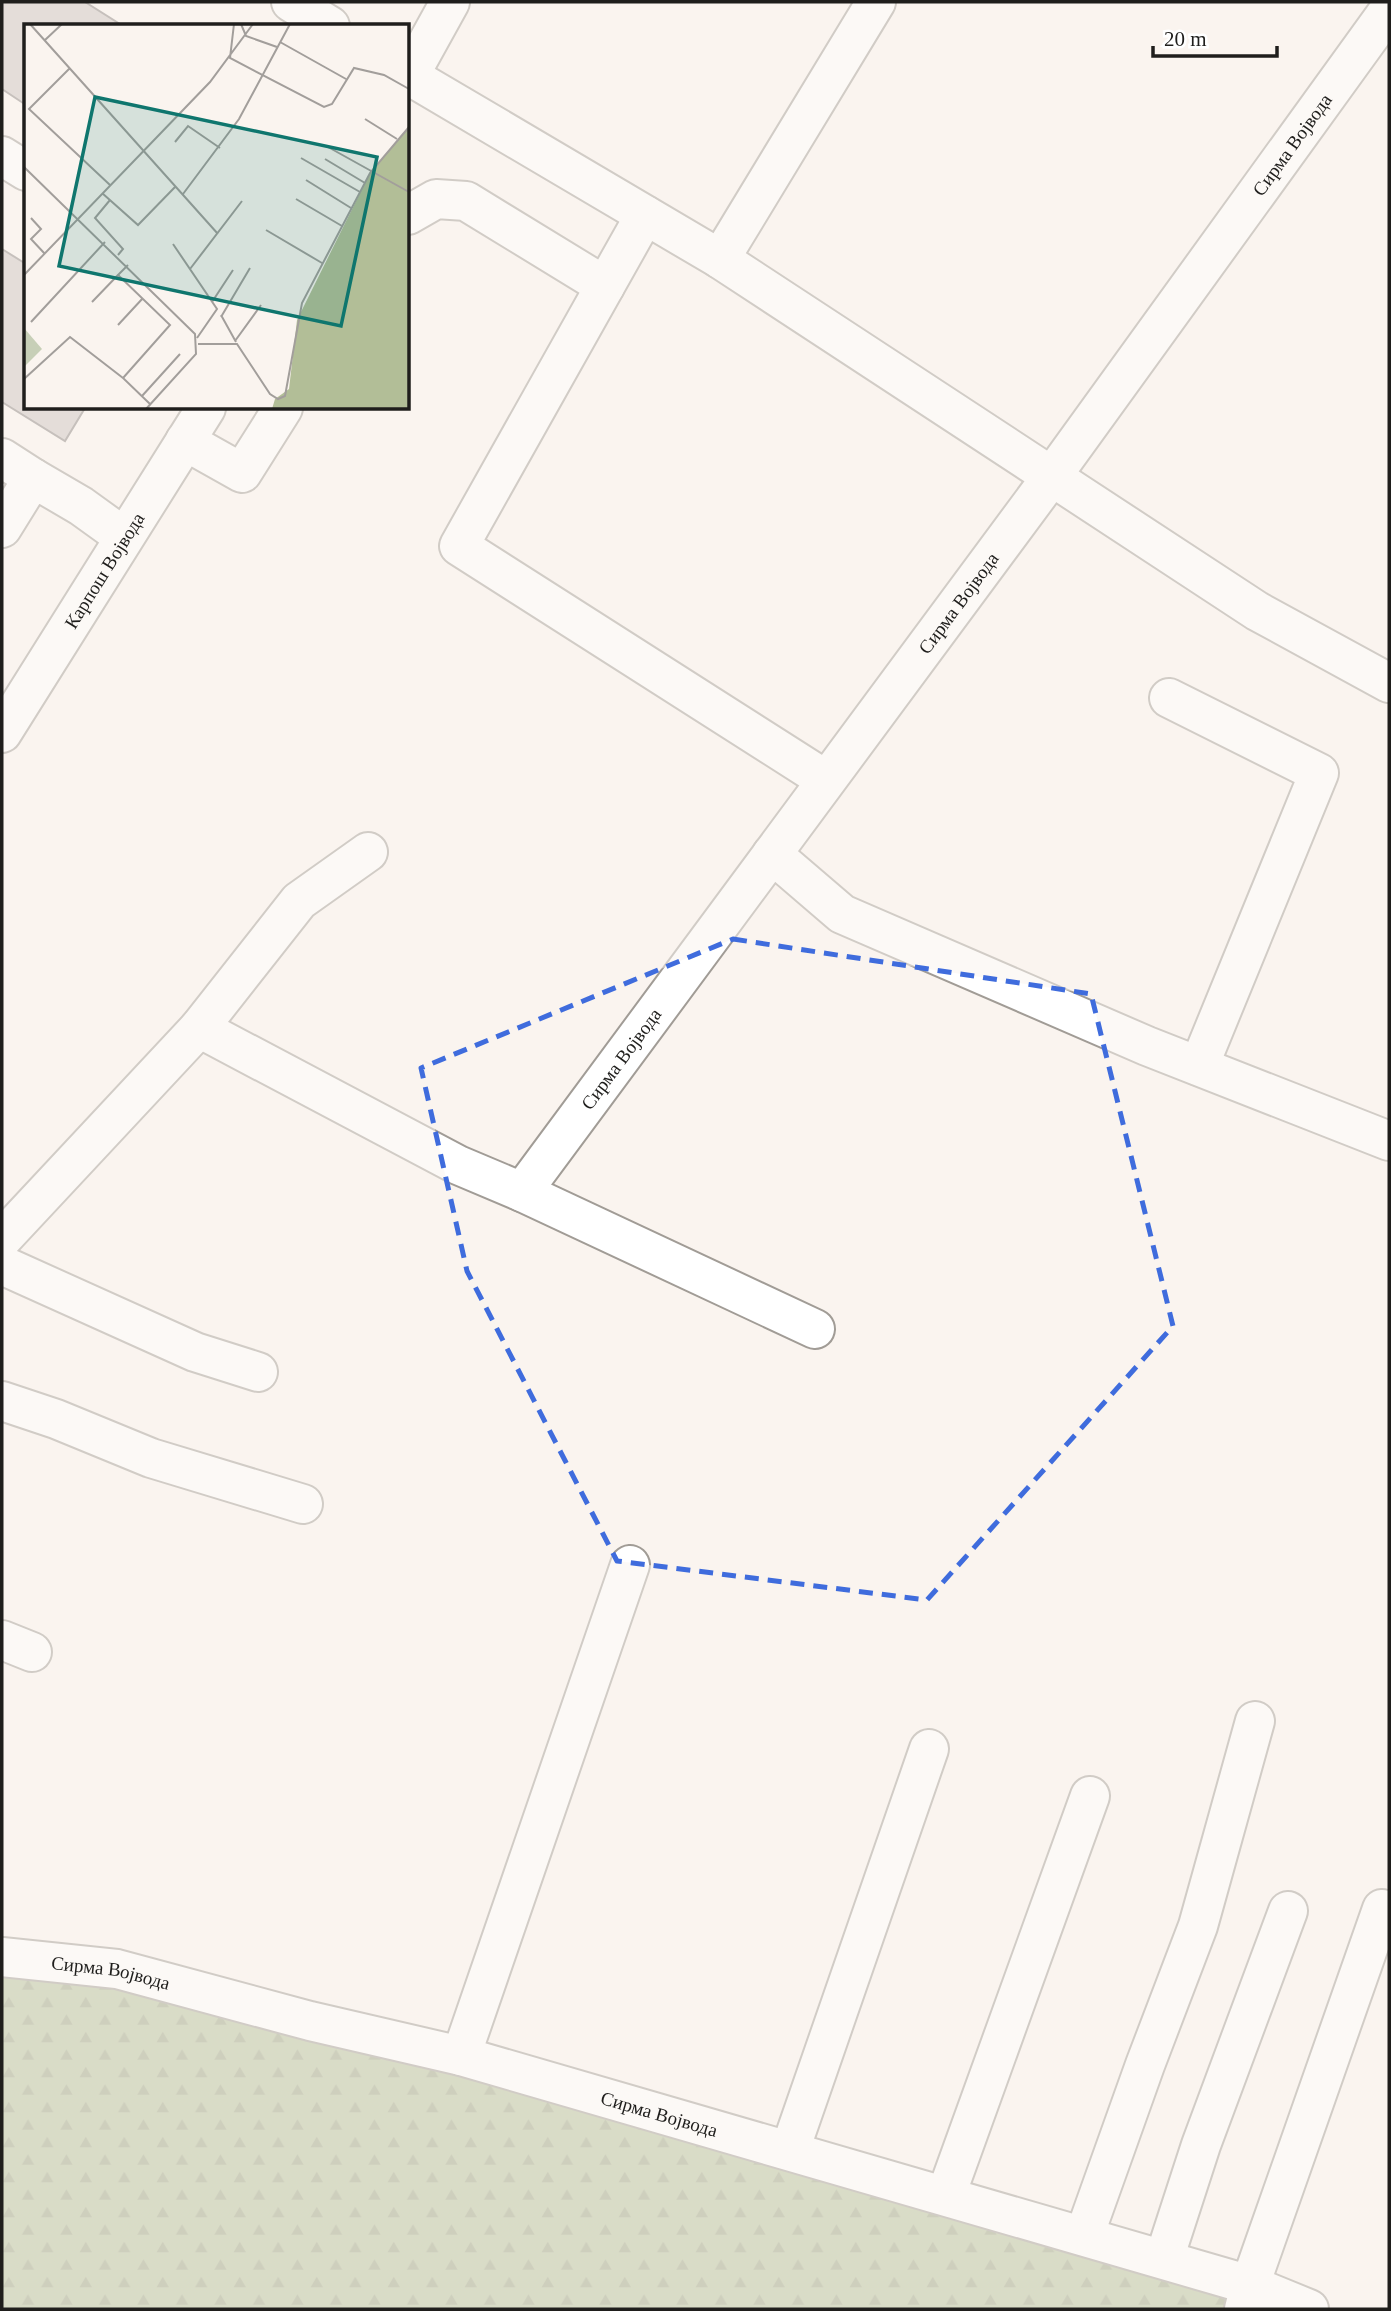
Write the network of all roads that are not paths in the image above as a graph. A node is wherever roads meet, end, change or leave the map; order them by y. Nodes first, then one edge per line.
1 (290, 2) edge
2 (450, 2) edge
3 (877, 2) edge
4 (1389, 10) edge
5 (327, 24) edge
6 (410, 72) edge
7 (410, 77) edge
8 (2, 156) edge
9 (24, 170) edge
10 (410, 214) edge
11 (645, 215) junction
12 (720, 259) junction
13 (605, 286) junction
14 (205, 410) edge
15 (282, 410) edge
16 (185, 441) junction
17 (18, 468) edge
18 (1052, 476) junction
19 (2, 528) edge
20 (124, 537) junction
21 (1389, 683) edge
22 (1169, 698) dead end
23 (2, 733) edge
24 (826, 780) junction
25 (368, 852) dead end
26 (772, 854) junction
27 (199, 1028) junction
28 (1199, 1066) junction
29 (1389, 1141) edge
30 (522, 1192) junction
31 (2, 1239) edge
32 (2, 1265) edge
33 (816, 1329) dead end
34 (258, 1372) dead end
35 (2, 1401) edge
36 (303, 1504) dead end
37 (630, 1565) dead end
38 (1255, 1721) dead end
39 (929, 1749) dead end
40 (1090, 1796) dead end
41 (1382, 1909) dead end
42 (1288, 1910) dead end
43 (2, 1957) edge
44 (461, 2056) junction
45 (790, 2150) junction
46 (946, 2195) junction
47 (1084, 2236) junction
48 (1164, 2259) junction
49 (1247, 2297) edge
50 (1309, 2309) edge

1 - 5 street
2 - 6 street
3 - 12 street
4 - 18 street, Сирма Војвода
7 - 11 street
8 - 9 street
10 - 13 street
11 - 12 street
11 - 13 street
12 - 18 street
13 - 24 street
14 - 16 street, Карпош Војвода
15 - 16 street
16 - 20 street, Карпош Војвода
17 - 19 street
17 - 20 street
18 - 21 street
18 - 24 street, Сирма Војвода
20 - 23 street, Карпош Војвода
22 - 28 street
24 - 26 street, Сирма Војвода
25 - 27 street
26 - 28 street
26 - 30 street, Сирма Војвода
27 - 30 street
27 - 31 street
28 - 29 street
30 - 33 street
32 - 34 street
35 - 36 street
37 - 44 street
38 - 47 street
39 - 45 street
40 - 46 street
41 - 49 street
42 - 48 street
43 - 44 street, Сирма Војвода
44 - 45 street, Сирма Војвода
45 - 46 street, Сирма Војвода
46 - 47 street, Сирма Војвода
47 - 48 street, Сирма Војвода
48 - 49 street, Сирма Војвода
49 - 50 street, Сирма Војвода

